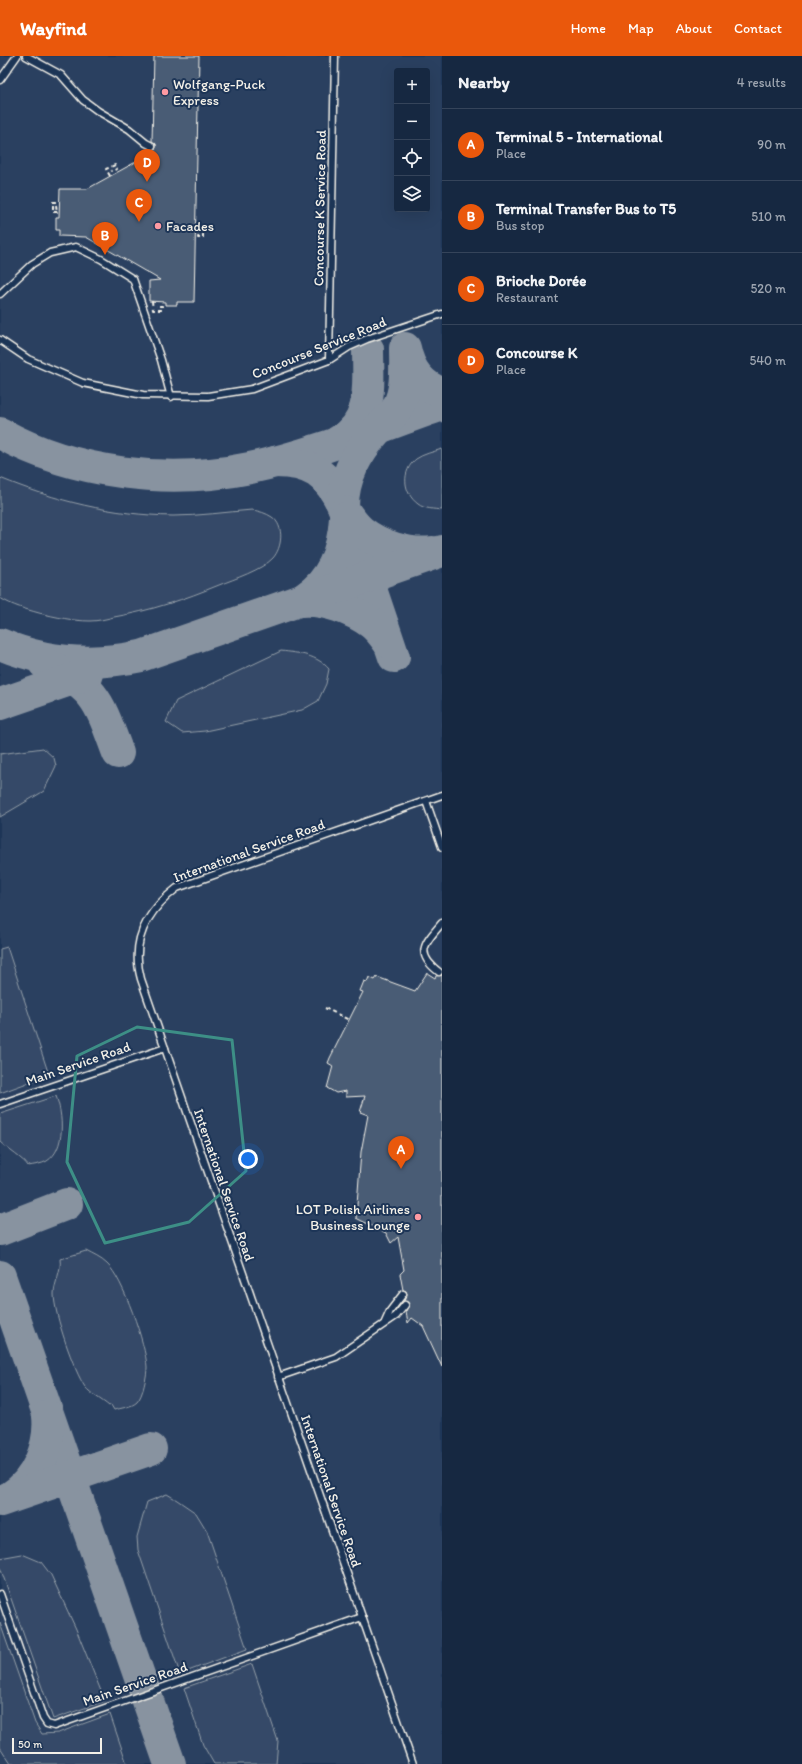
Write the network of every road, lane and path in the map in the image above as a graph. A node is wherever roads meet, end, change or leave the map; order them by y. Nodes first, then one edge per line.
1 (17, 56) edge
2 (26, 56) edge
3 (335, 56) edge
4 (0, 80) edge
5 (152, 146) dead end
6 (111, 172) dead end
7 (110, 176) dead end
8 (60, 202) dead end
9 (56, 205) dead end
10 (195, 228) dead end
11 (199, 232) dead end
12 (0, 294) edge
13 (156, 306) dead end
14 (153, 310) dead end
15 (442, 314) edge
16 (0, 340) edge
17 (329, 360) junction
18 (171, 397) junction
19 (442, 795) edge
20 (426, 801) junction
21 (442, 847) edge
22 (442, 923) edge
23 (439, 972) dead end
24 (325, 1008) dead end
25 (348, 1020) dead end
26 (165, 1048) junction
27 (0, 1104) edge
28 (403, 1294) dead end
29 (405, 1305) dead end
30 (385, 1322) junction
31 (278, 1377) junction
32 (0, 1594) edge
33 (362, 1617) junction
34 (413, 1764) edge

1 - 4 lane
2 - 5 lane
3 - 17 lane, Concourse K Service Road
6 - 7 path
8 - 9 path
10 - 11 path
12 - 18 lane
13 - 14 path
15 - 17 lane, Concourse Service Road
16 - 18 lane, Concourse Service Road
17 - 18 lane, Concourse Service Road
19 - 20 lane, International Service Road
20 - 21 lane
20 - 26 lane, International Service Road
22 - 23 lane
24 - 25 path
26 - 27 lane, Main Service Road
26 - 31 lane, International Service Road
28 - 30 lane
29 - 30 lane
30 - 31 lane
31 - 33 lane, International Service Road
32 - 33 lane, Main Service Road
33 - 34 lane, International Service Road

